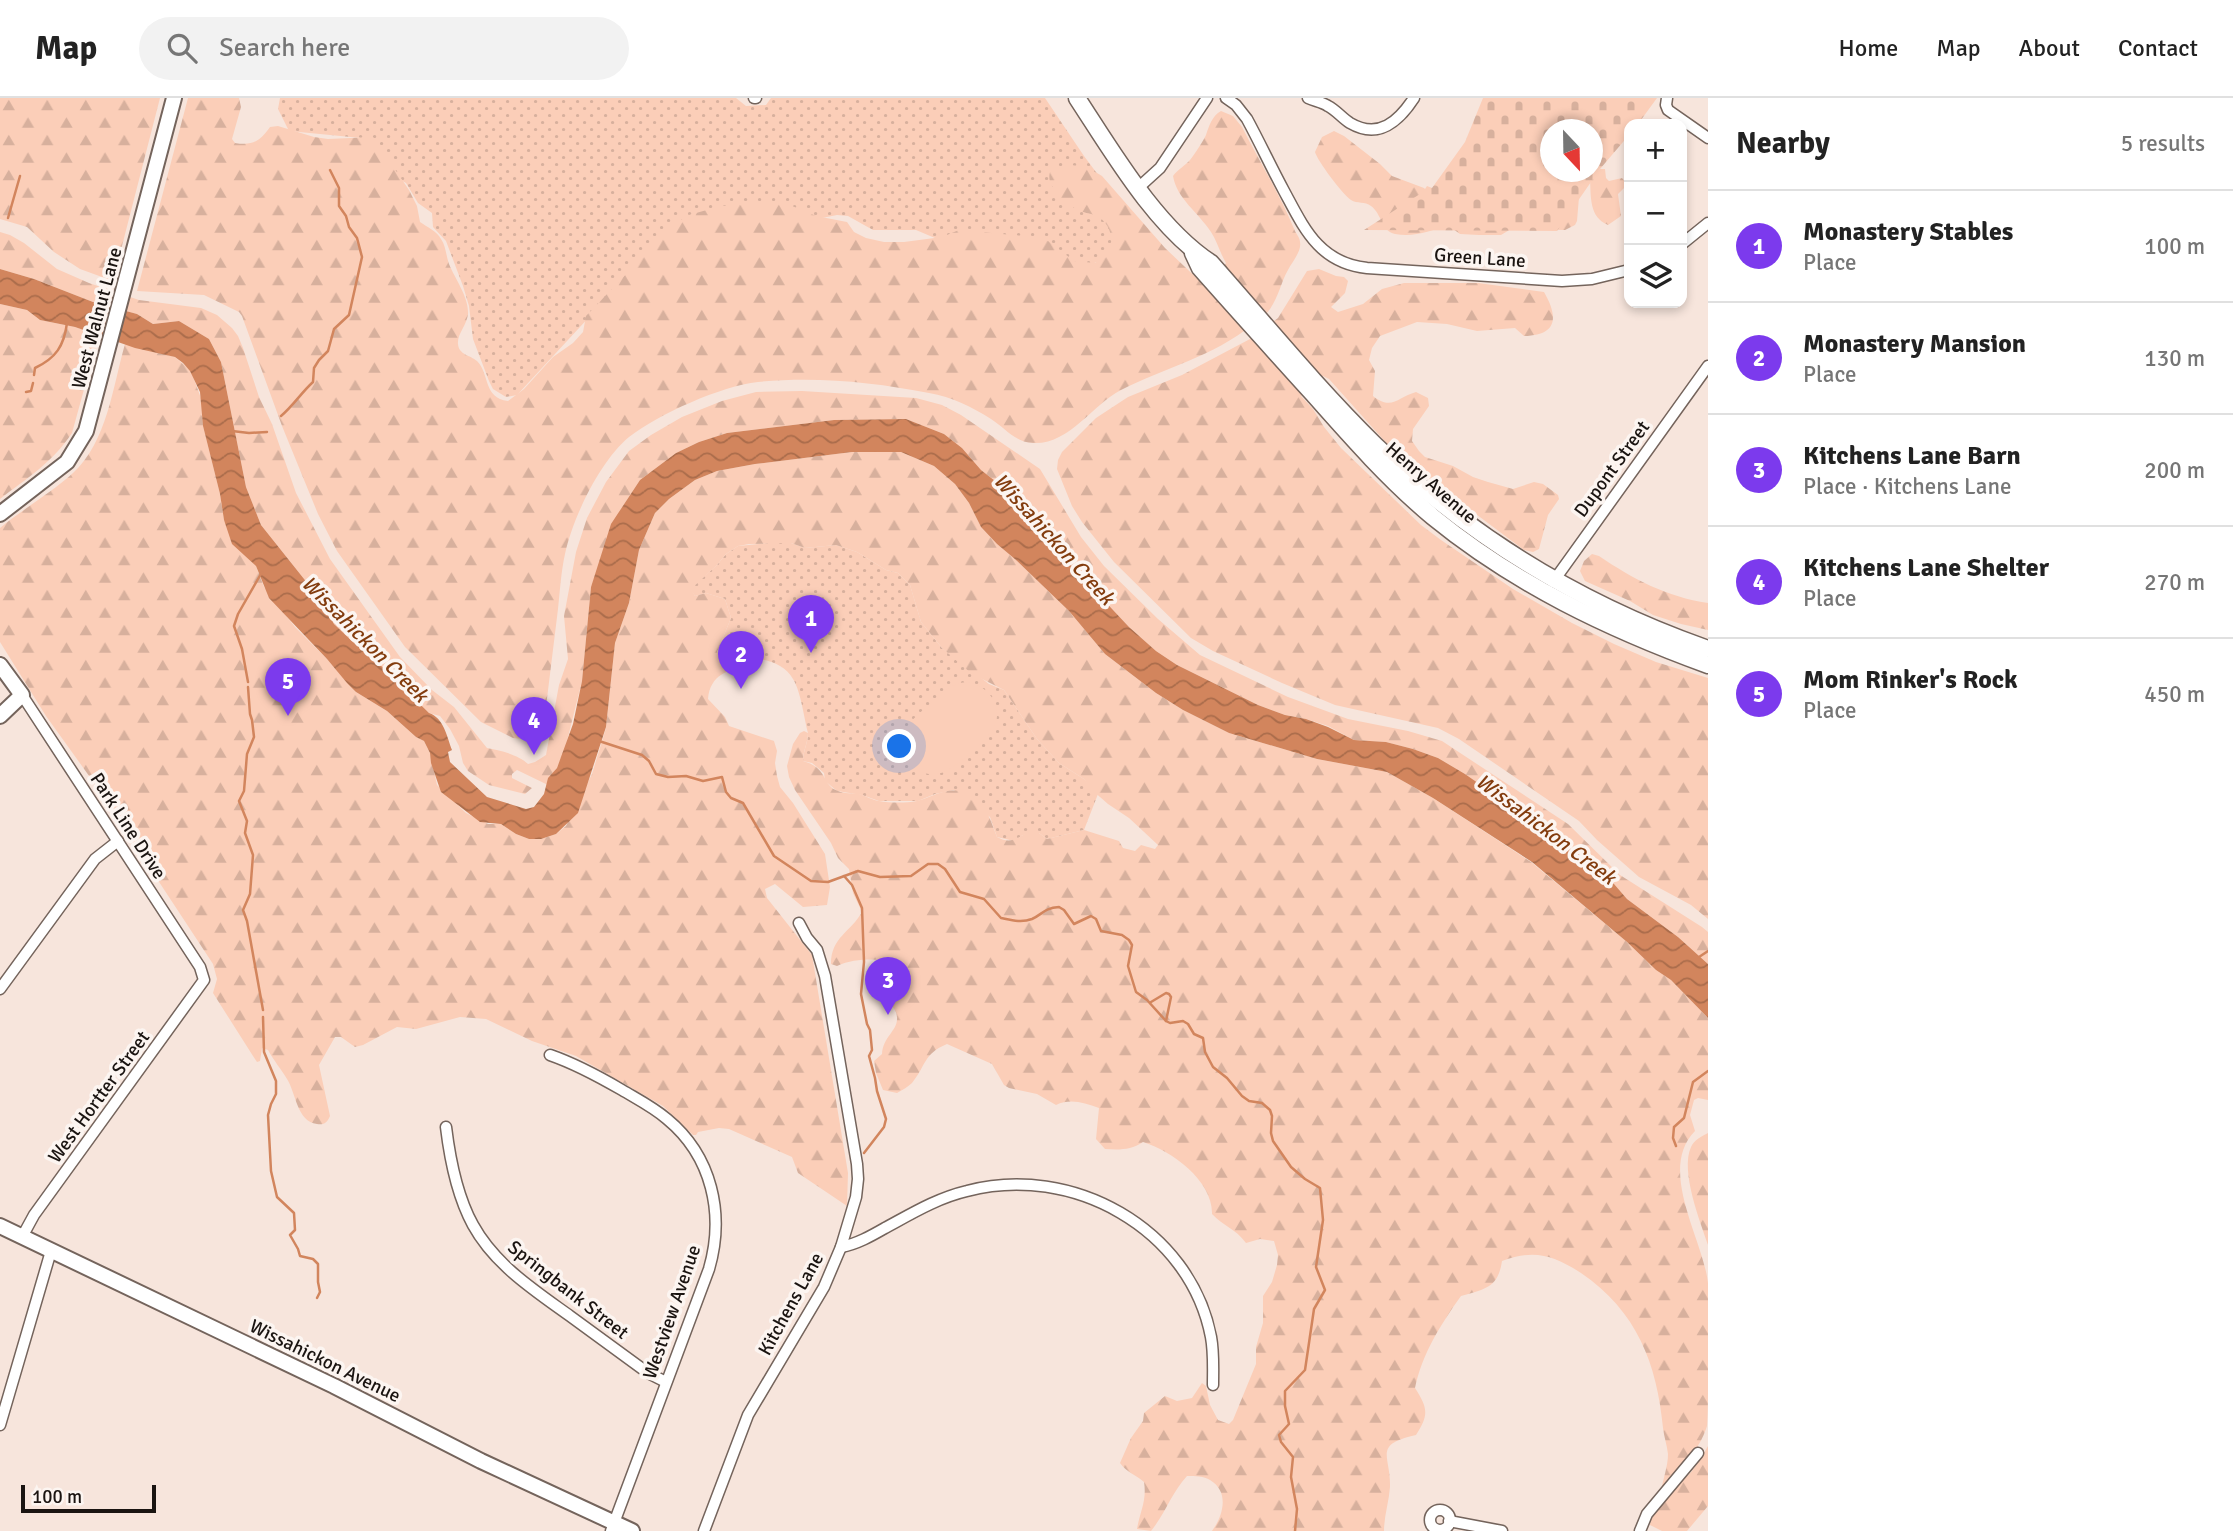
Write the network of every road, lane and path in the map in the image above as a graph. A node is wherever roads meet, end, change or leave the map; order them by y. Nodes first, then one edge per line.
1 (174, 98) edge
2 (1077, 98) edge
3 (1208, 98) edge
4 (1226, 98) edge
5 (1308, 98) edge
6 (1414, 98) edge
7 (1666, 101) edge
8 (1331, 102) edge
9 (1708, 138) edge
10 (1138, 188) junction
11 (1708, 223) edge
12 (1687, 240) edge
13 (1624, 271) edge
14 (1708, 366) edge
15 (0, 514) edge
16 (1549, 587) junction
17 (1708, 649) edge
18 (1708, 664) edge
19 (0, 665) edge
20 (22, 695) junction
21 (0, 716) edge
22 (118, 841) junction
23 (799, 923) dead end
24 (204, 977) joint
25 (0, 989) edge
26 (550, 1055) dead end
27 (446, 1127) dead end
28 (0, 1226) edge
29 (22, 1237) junction
30 (841, 1247) junction
31 (51, 1251) junction
32 (666, 1382) junction
33 (1213, 1385) dead end
34 (0, 1425) edge
35 (1698, 1452) dead end
36 (1449, 1521) dead end
37 (612, 1527) edge
38 (632, 1531) edge
39 (704, 1531) edge
40 (1502, 1531) edge
41 (1640, 1531) edge

1 - 15 street, West Walnut Lane
2 - 10 main road, Henry Avenue
3 - 10 street
4 - 13 street, Green Lane
5 - 8 street
6 - 8 street
7 - 9 street
10 - 16 main road, Henry Avenue
11 - 12 street
14 - 16 street, Dupont Street
16 - 17 main road, Henry Avenue
16 - 18 main road, Henry Avenue
19 - 20 street
20 - 21 street
20 - 22 street, Park Line Drive
22 - 24 street, Park Line Drive
22 - 25 street
23 - 30 street, Kitchens Lane
24 - 29 street, West Hortter Street
26 - 32 street, Westview Avenue
27 - 32 street, Springbank Street
28 - 29 street, Wissahickon Avenue
29 - 31 street, Wissahickon Avenue
30 - 33 street
30 - 39 street, Kitchens Lane
31 - 34 street
31 - 37 street, Wissahickon Avenue
32 - 37 street, Westview Avenue
35 - 41 street
36 - 40 street
37 - 38 street, Wissahickon Avenue

